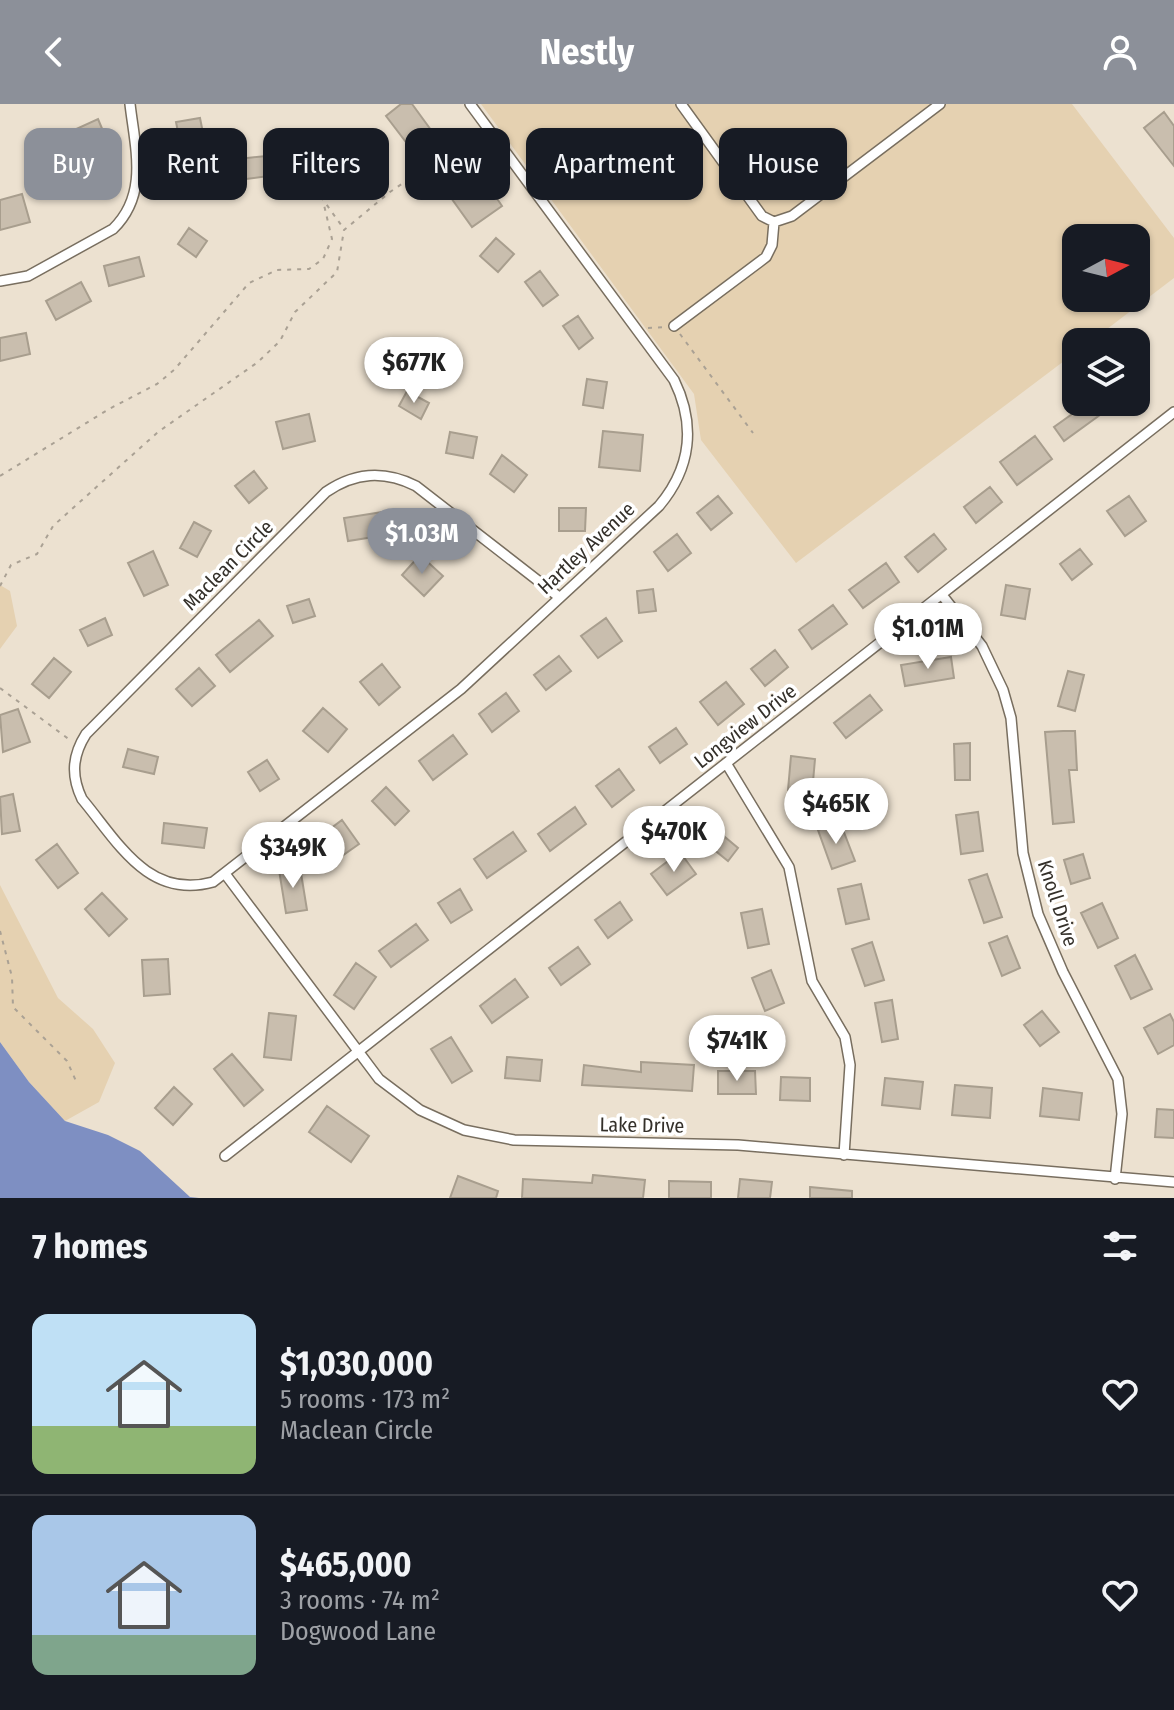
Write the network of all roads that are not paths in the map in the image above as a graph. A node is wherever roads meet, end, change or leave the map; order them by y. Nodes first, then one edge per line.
1 (130, 104) edge
2 (470, 104) edge
3 (681, 104) edge
4 (940, 104) edge
5 (774, 222) junction
6 (0, 281) edge
7 (674, 326) road end
8 (1174, 412) edge
9 (942, 595) junction
10 (559, 597) junction
11 (726, 763) junction
12 (226, 875) junction
13 (155, 880) joint
14 (358, 1053) junction
15 (844, 1155) junction
16 (225, 1156) dead end
17 (1115, 1179) junction
18 (1174, 1182) edge

1 - 6 street
2 - 10 street, Hartley Avenue
3 - 5 street
4 - 5 street
5 - 7 street
8 - 9 street, Longview Drive
9 - 11 street, Longview Drive
9 - 17 street, Knoll Drive
10 - 12 street, Hartley Avenue
10 - 13 street, Maclean Circle
11 - 14 street, Longview Drive
11 - 15 street
12 - 13 street, Hartley Avenue
12 - 14 street, Lake Drive
14 - 15 street, Lake Drive
14 - 16 street, Longview Drive
15 - 17 street, Lake Drive
17 - 18 street, Lake Drive

